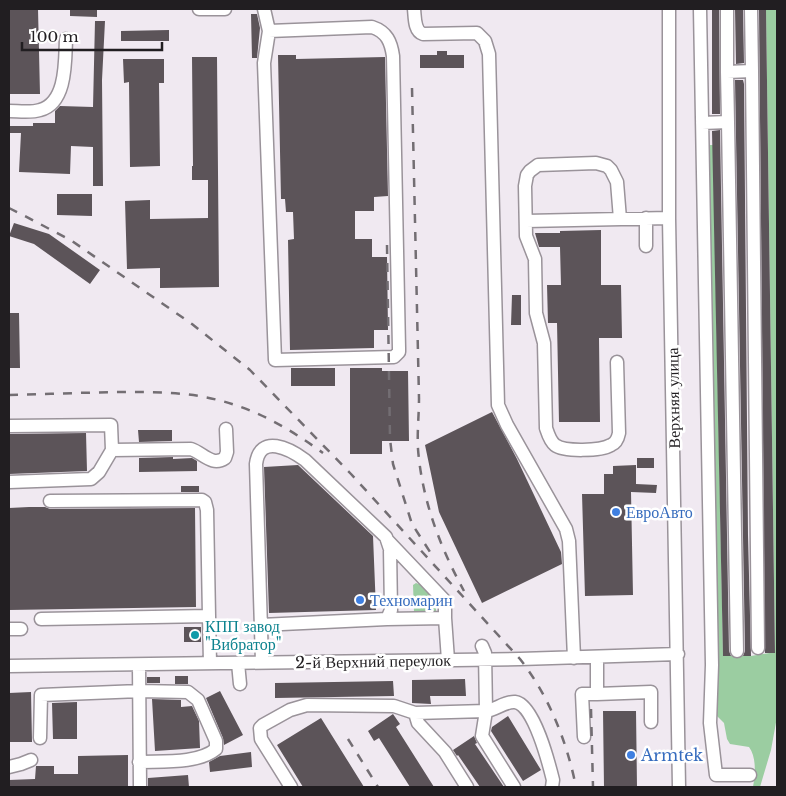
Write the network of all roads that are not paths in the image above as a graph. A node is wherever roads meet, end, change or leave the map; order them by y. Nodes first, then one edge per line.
1 (199, 9) edge
2 (225, 9) edge
3 (264, 9) edge
4 (414, 9) edge
5 (669, 9) edge
6 (700, 9) edge
7 (726, 9) edge
8 (751, 9) edge
9 (269, 31) junction
10 (66, 39) dead end
11 (752, 71) junction
12 (727, 72) junction
13 (9, 111) edge
14 (728, 122) junction
15 (702, 123) junction
16 (646, 218) junction
17 (669, 218) junction
18 (620, 219) junction
19 (526, 221) junction
20 (646, 246) dead end
21 (617, 362) dead end
22 (9, 426) edge
23 (226, 429) dead end
24 (112, 450) junction
25 (9, 482) edge
26 (50, 501) dead end
27 (388, 541) junction
28 (209, 616) junction
29 (41, 618) dead end
30 (445, 618) junction
31 (387, 620) junction
32 (261, 625) junction
33 (482, 646) dead end
34 (758, 648) dead end
35 (737, 651) dead end
36 (678, 654) junction
37 (596, 657) junction
38 (574, 658) junction
39 (485, 659) junction
40 (448, 660) junction
41 (262, 662) junction
42 (210, 663) junction
43 (238, 663) junction
44 (139, 664) junction
45 (9, 666) edge
46 (240, 684) dead end
47 (140, 691) junction
48 (597, 694) junction
49 (486, 711) junction
50 (415, 714) junction
51 (651, 722) dead end
52 (584, 737) dead end
53 (40, 738) dead end
54 (31, 760) dead end
55 (138, 762) junction
56 (9, 767) edge
57 (750, 775) dead end
58 (140, 787) edge
59 (291, 787) edge
60 (467, 787) edge
61 (514, 787) edge
62 (552, 787) edge
63 (679, 787) edge

1 - 2 street
3 - 9 street
4 - 38 street
5 - 17 street, Верхняя улица
6 - 15 street
7 - 12 street
8 - 11 street
9 - 9 street
10 - 13 street
11 - 12 street
11 - 34 street
12 - 14 street
14 - 15 street
14 - 35 street
15 - 57 street
16 - 17 street
16 - 18 street
16 - 20 street
17 - 36 street, Верхняя улица
18 - 19 street
18 - 19 street
19 - 21 street
22 - 24 street
23 - 24 street
24 - 25 street
26 - 28 street
27 - 30 street
27 - 31 street
27 - 32 street
28 - 29 street
28 - 42 street
30 - 31 street
30 - 40 street
31 - 32 street
32 - 41 street
33 - 39 street
36 - 37 street, 2-й Верхний переулок
36 - 63 street, Верхняя улица
37 - 38 street, 2-й Верхний переулок
37 - 48 street
38 - 39 street, 2-й Верхний переулок
39 - 40 street, 2-й Верхний переулок
39 - 49 street
40 - 41 street, 2-й Верхний переулок
41 - 43 street, 2-й Верхний переулок
42 - 43 street, 2-й Верхний переулок
42 - 44 street, 2-й Верхний переулок
43 - 46 street
44 - 45 street, 2-й Верхний переулок
44 - 47 street
47 - 53 street
47 - 55 street
47 - 55 street
48 - 51 street
48 - 52 street
49 - 50 street
49 - 61 street
49 - 62 street
50 - 59 street
50 - 60 street
54 - 56 street
55 - 58 street

